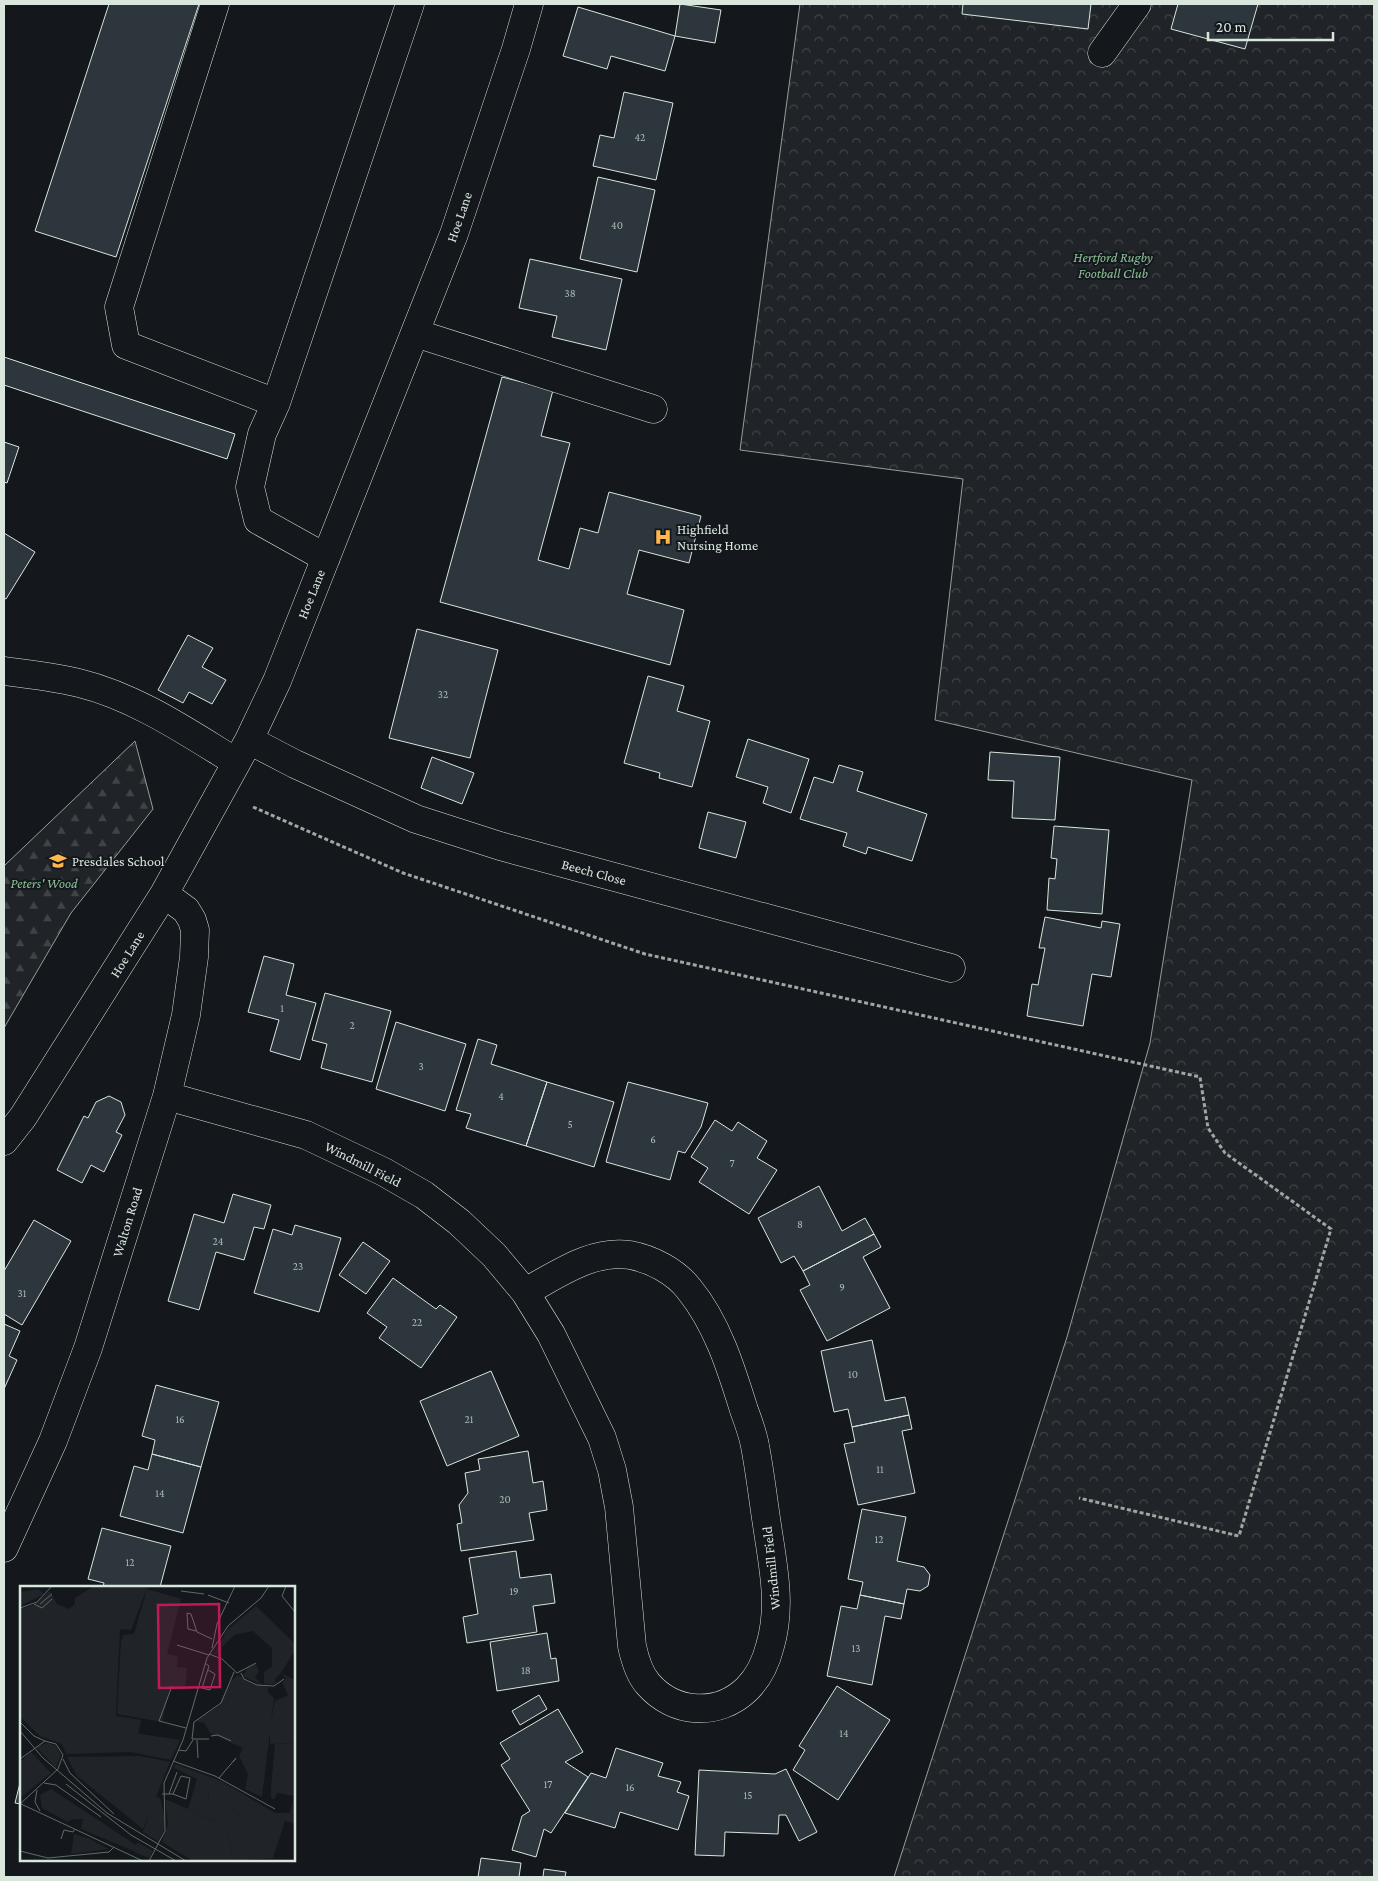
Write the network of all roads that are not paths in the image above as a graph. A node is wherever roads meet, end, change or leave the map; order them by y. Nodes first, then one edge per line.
1 (215, 4) edge
2 (410, 4) edge
3 (529, 4) edge
4 (1137, 4) edge
5 (1102, 53) dead end
6 (414, 333) junction
7 (276, 402) junction
8 (654, 409) dead end
9 (326, 558) junction
10 (4, 670) edge
11 (243, 751) junction
12 (164, 894) junction
13 (951, 968) dead end
14 (166, 1096) junction
15 (4, 1141) edge
16 (525, 1292) junction
17 (4, 1548) edge

1 - 7 street
2 - 7 street
3 - 6 street, Hoe Lane
4 - 5 street
6 - 8 street
6 - 9 street, Hoe Lane
7 - 9 street
9 - 11 street, Hoe Lane
10 - 11 street, Beech Close
11 - 12 street, Hoe Lane
11 - 13 street, Beech Close
12 - 14 street, Walton Road
12 - 15 street, Hoe Lane
14 - 16 street, Windmill Field
14 - 17 street, Walton Road
16 - 16 street, Windmill Field

